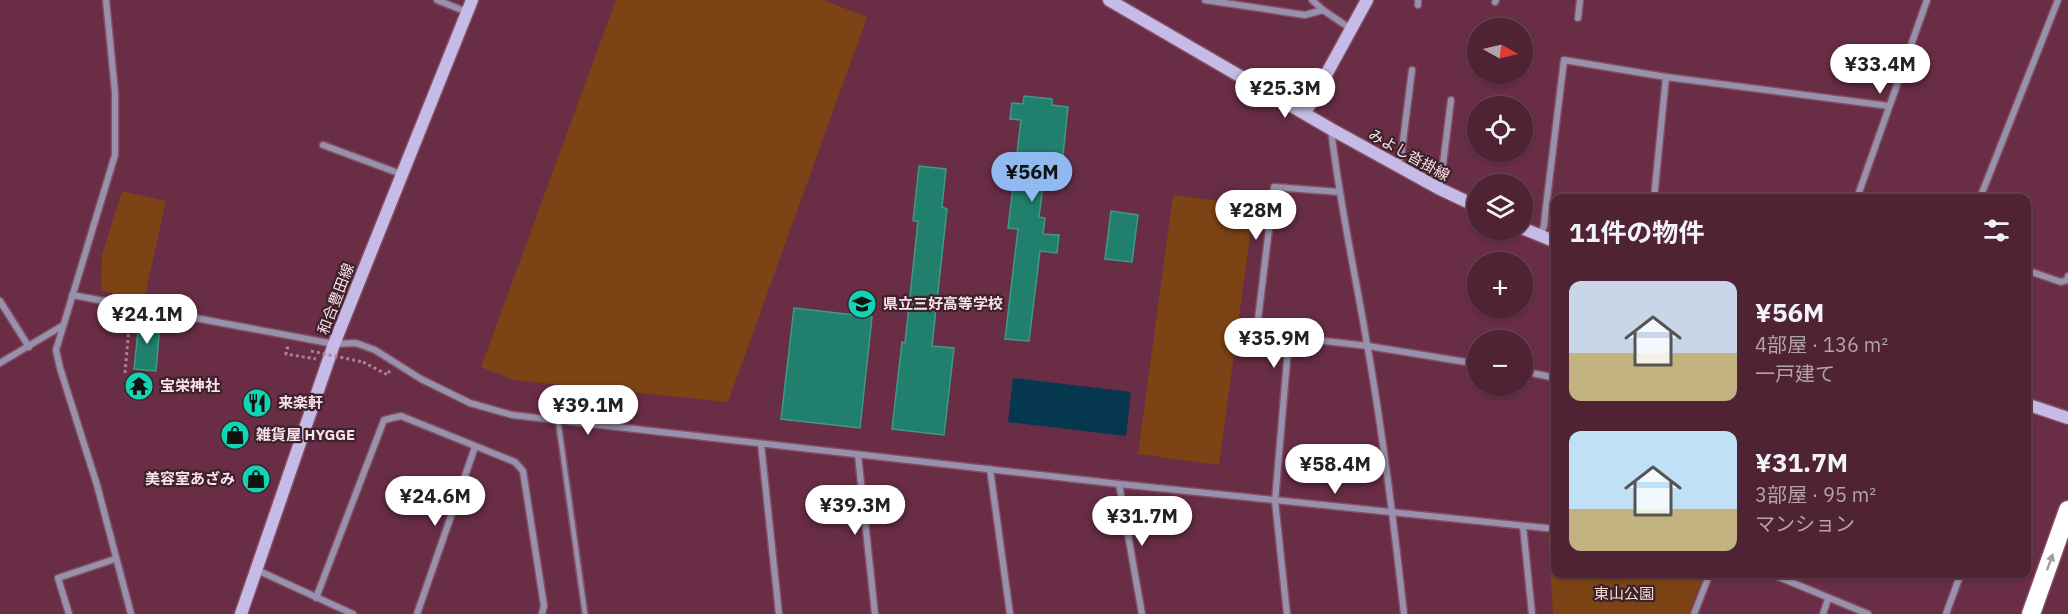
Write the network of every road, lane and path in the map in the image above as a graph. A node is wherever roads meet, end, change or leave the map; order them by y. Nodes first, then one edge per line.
1 (106, 0) edge
2 (437, 0) edge
3 (1109, 0) edge
4 (1205, 0) edge
5 (1311, 0) edge
6 (1367, 0) edge
7 (1580, 0) edge
8 (1927, 0) edge
9 (2058, 0) edge
10 (469, 6) edge
11 (1323, 10) junction
12 (1578, 18) dead end
13 (1351, 29) junction
14 (1412, 70) dead end
15 (1666, 76) junction
16 (1451, 99) dead end
17 (1889, 105) junction
18 (1305, 112) junction
19 (1331, 129) junction
20 (323, 145) dead end
21 (1396, 165) junction
22 (401, 174) junction
23 (1438, 188) junction
24 (1340, 192) junction
25 (1654, 194) edge
26 (1858, 194) edge
27 (1982, 194) edge
28 (1467, 202) edge
29 (1545, 215) junction
30 (1551, 216) edge
31 (1533, 232) edge
32 (1540, 235) junction
33 (1551, 240) edge
34 (2031, 272) edge
35 (2068, 276) edge
36 (72, 294) junction
37 (0, 301) edge
38 (130, 313) dead end
39 (63, 326) junction
40 (1289, 337) junction
41 (334, 344) junction
42 (1368, 346) junction
43 (29, 347) junction
44 (295, 349) dead end
45 (303, 350) dead end
46 (320, 360) dead end
47 (363, 362) dead end
48 (1467, 362) edge
49 (0, 363) edge
50 (125, 373) dead end
51 (1533, 373) edge
52 (1551, 377) edge
53 (2031, 406) edge
54 (2068, 418) edge
55 (558, 420) junction
56 (760, 444) junction
57 (475, 447) junction
58 (858, 455) junction
59 (990, 469) junction
60 (1119, 484) junction
61 (1275, 501) junction
62 (2068, 510) edge
63 (1392, 513) junction
64 (1523, 526) junction
65 (1551, 529) edge
66 (115, 559) junction
67 (257, 570) junction
68 (1708, 578) edge
69 (1781, 578) edge
70 (1959, 578) edge
71 (316, 598) junction
72 (1828, 598) junction
73 (69, 614) edge
74 (131, 614) edge
75 (241, 614) edge
76 (353, 614) edge
77 (417, 614) edge
78 (542, 614) edge
79 (585, 614) edge
80 (779, 614) edge
81 (875, 614) edge
82 (1010, 614) edge
83 (1142, 614) edge
84 (1287, 614) edge
85 (1404, 614) edge
86 (1532, 614) edge
87 (1694, 614) edge
88 (1823, 614) edge
89 (1868, 614) edge
90 (1946, 614) edge
91 (2031, 614) edge

1 - 36 street
2 - 10 street
3 - 18 main road, みよし沓掛線
4 - 11 street
5 - 11 street
6 - 13 main road
7 - 12 street
8 - 17 street
9 - 27 street
10 - 22 main road, 和合豊田線
11 - 13 street
13 - 18 main road
14 - 21 street
15 - 17 street
15 - 25 street
15 - 29 street
16 - 23 street
17 - 26 street
18 - 19 main road, みよし沓掛線
19 - 21 main road, みよし沓掛線
19 - 24 street
20 - 22 street
21 - 23 main road, みよし沓掛線
22 - 41 main road, 和合豊田線
23 - 28 main road, みよし沓掛線
24 - 40 street
24 - 42 street
29 - 30 street
29 - 32 street
31 - 32 main road
32 - 33 main road
34 - 35 street
36 - 39 street
36 - 41 street
37 - 43 street
38 - 50 path
39 - 43 street
39 - 66 street
40 - 42 street
40 - 61 street
41 - 55 street
41 - 67 main road, 和合豊田線
42 - 48 street
42 - 63 street
43 - 49 street
44 - 46 path
45 - 47 path, bridge
51 - 52 street
53 - 54 main road
55 - 56 street
55 - 79 lane
56 - 58 street
56 - 80 street
57 - 71 street
57 - 77 street
57 - 78 street
58 - 59 street
58 - 81 street
59 - 60 street
59 - 82 street
60 - 61 street
60 - 83 street
61 - 63 street
61 - 84 street
91 -> 62 highway
63 - 64 street
63 - 85 street
64 - 65 street
64 - 86 street
66 - 73 street
66 - 74 street
67 - 71 street
67 - 75 main road, 和合豊田線
68 - 87 street
69 - 72 street
70 - 90 street
71 - 76 street
72 - 88 street
72 - 89 street

